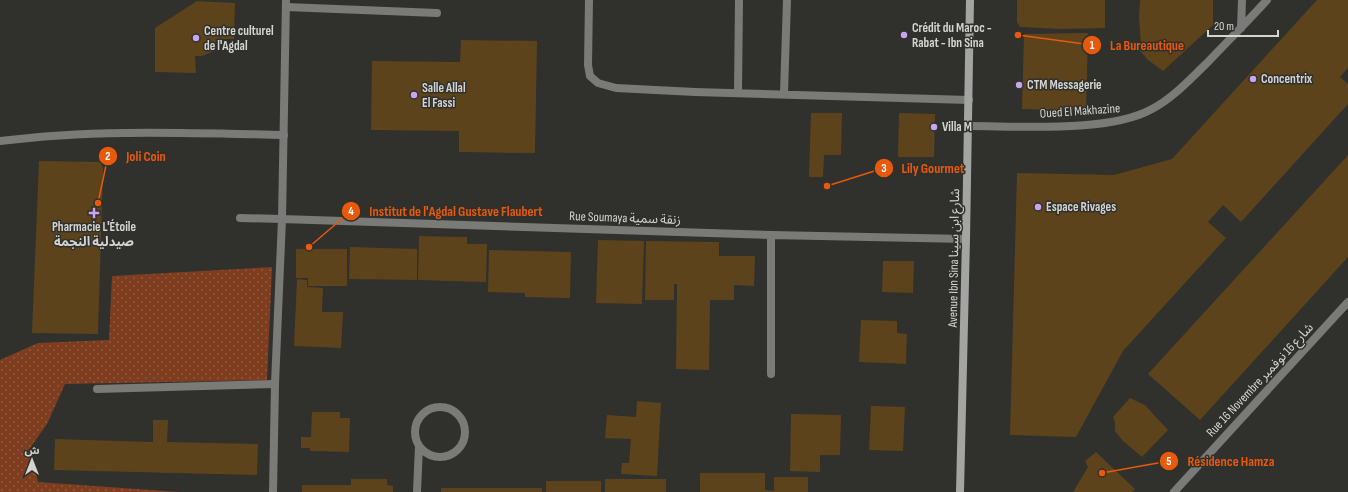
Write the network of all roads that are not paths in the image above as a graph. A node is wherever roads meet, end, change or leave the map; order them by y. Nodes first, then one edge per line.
1 (589, 0) edge
2 (739, 0) edge
3 (787, 0) edge
4 (970, 0) edge
5 (1242, 0) edge
6 (1267, 0) edge
7 (286, 4) edge
8 (437, 13) dead end
9 (1242, 28) junction
10 (738, 92) junction
11 (784, 93) junction
12 (969, 100) junction
13 (969, 126) junction
14 (284, 135) junction
15 (0, 141) edge
16 (240, 218) dead end
17 (282, 219) junction
18 (771, 235) junction
19 (966, 239) junction
20 (1348, 302) edge
21 (771, 374) dead end
22 (275, 384) junction
23 (97, 389) dead end
24 (419, 446) junction
25 (273, 492) edge
26 (417, 492) edge
27 (960, 492) edge
28 (1174, 492) edge

1 - 10 street
2 - 10 street
3 - 11 street
4 - 12 main road, Avenue Ibn Sina شارع ابن سينا
5 - 9 street
6 - 9 street, Oued El Makhazine
7 - 8 street
7 - 14 street
9 - 13 street, Oued El Makhazine
10 - 11 street
11 - 12 street
12 - 13 main road, Avenue Ibn Sina شارع ابن سينا
13 - 19 main road, Avenue Ibn Sina شارع ابن سينا
14 - 15 street
14 - 17 street
16 - 17 street, Rue Soumaya زنقة سمية
17 - 18 street, Rue Soumaya زنقة سمية
17 - 22 street
18 - 19 street, Rue Soumaya زنقة سمية
18 - 21 street
19 - 27 main road, Avenue Ibn Sina شارع ابن سينا
20 - 28 street, Rue 16 Novembre شارع 16 نوفمبر
22 - 23 street
22 - 25 street
24 - 24 street
24 - 26 street

